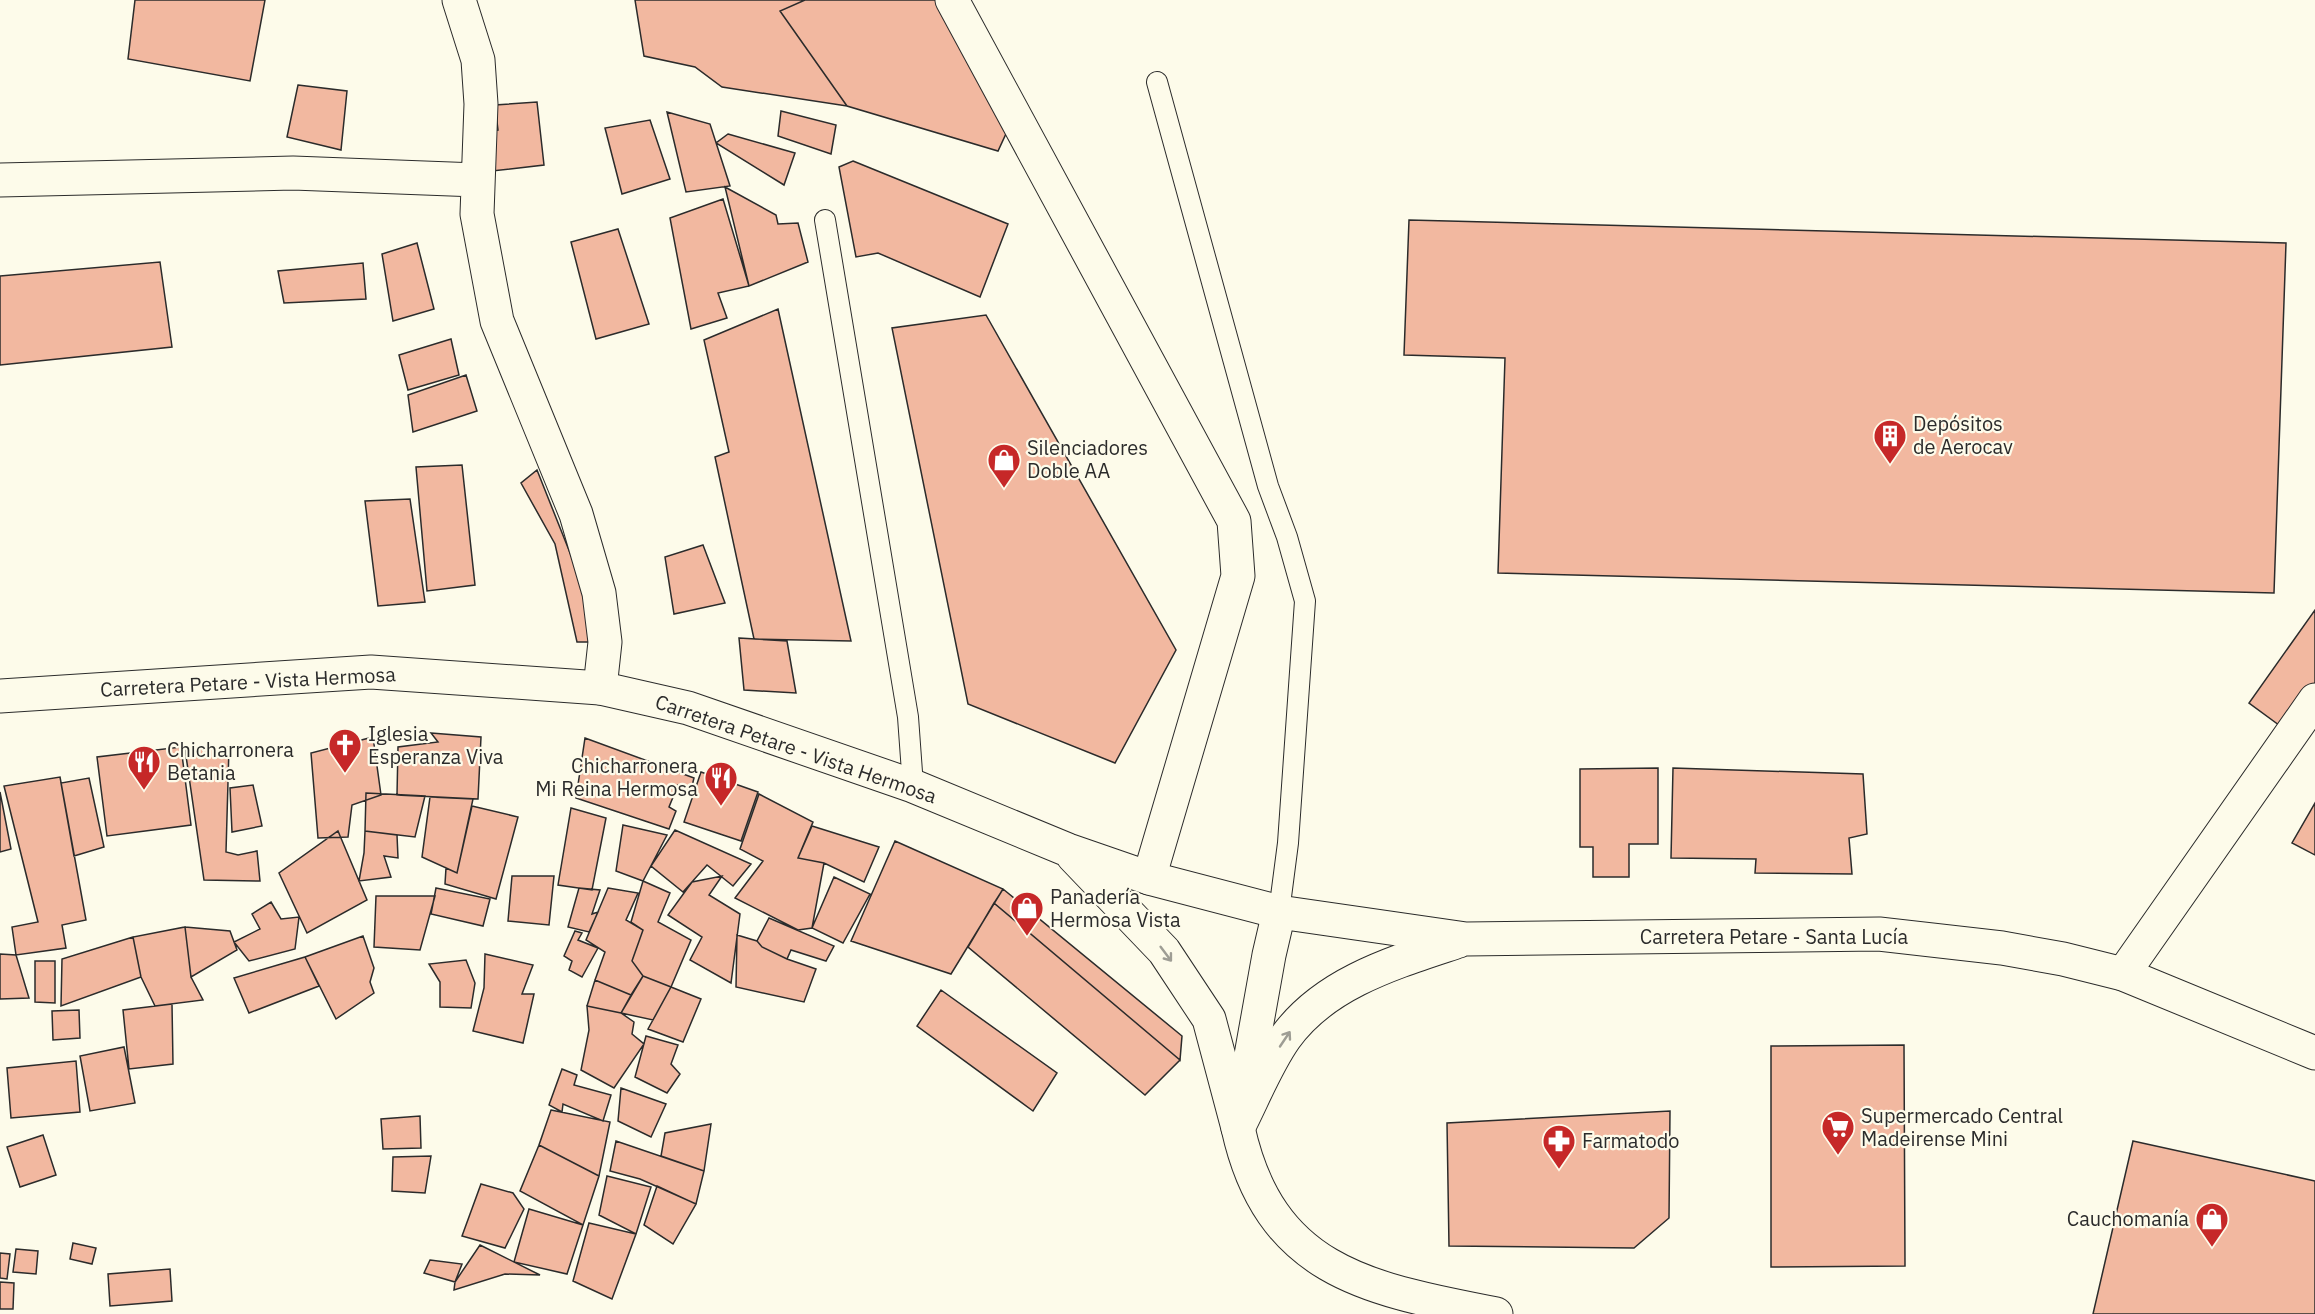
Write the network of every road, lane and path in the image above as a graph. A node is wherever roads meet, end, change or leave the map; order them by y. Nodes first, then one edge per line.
1 (459, 0) edge
2 (952, 0) edge
3 (1157, 82) dead end
4 (0, 180) edge
5 (477, 180) junction
6 (825, 220) dead end
7 (600, 688) junction
8 (0, 696) edge
9 (2315, 700) edge
10 (913, 786) junction
11 (1068, 850) junction
12 (1149, 878) junction
13 (1279, 912) junction
14 (1466, 939) junction
15 (2123, 974) junction
16 (2315, 1053) edge
17 (1239, 1128) junction
18 (1496, 1314) edge

1 - 5 street
2 - 12 street
3 - 13 lane
4 - 5 street
5 - 7 street
6 - 10 lane
7 - 8 street, Carretera Petare - Vista Hermosa
7 - 10 street, Carretera Petare - Vista Hermosa
9 - 15 street
10 - 11 street, Carretera Petare - Vista Hermosa
11 - 12 street, Carretera Petare - Vista Hermosa
11 -> 17 street
12 - 13 street, Carretera Petare - Vista Hermosa
13 - 14 street, Carretera Petare - Vista Hermosa
13 - 17 street
14 - 15 street, Carretera Petare - Santa Lucía
17 -> 14 street
15 - 16 street, Carretera Petare - Santa Lucía
17 - 18 street

